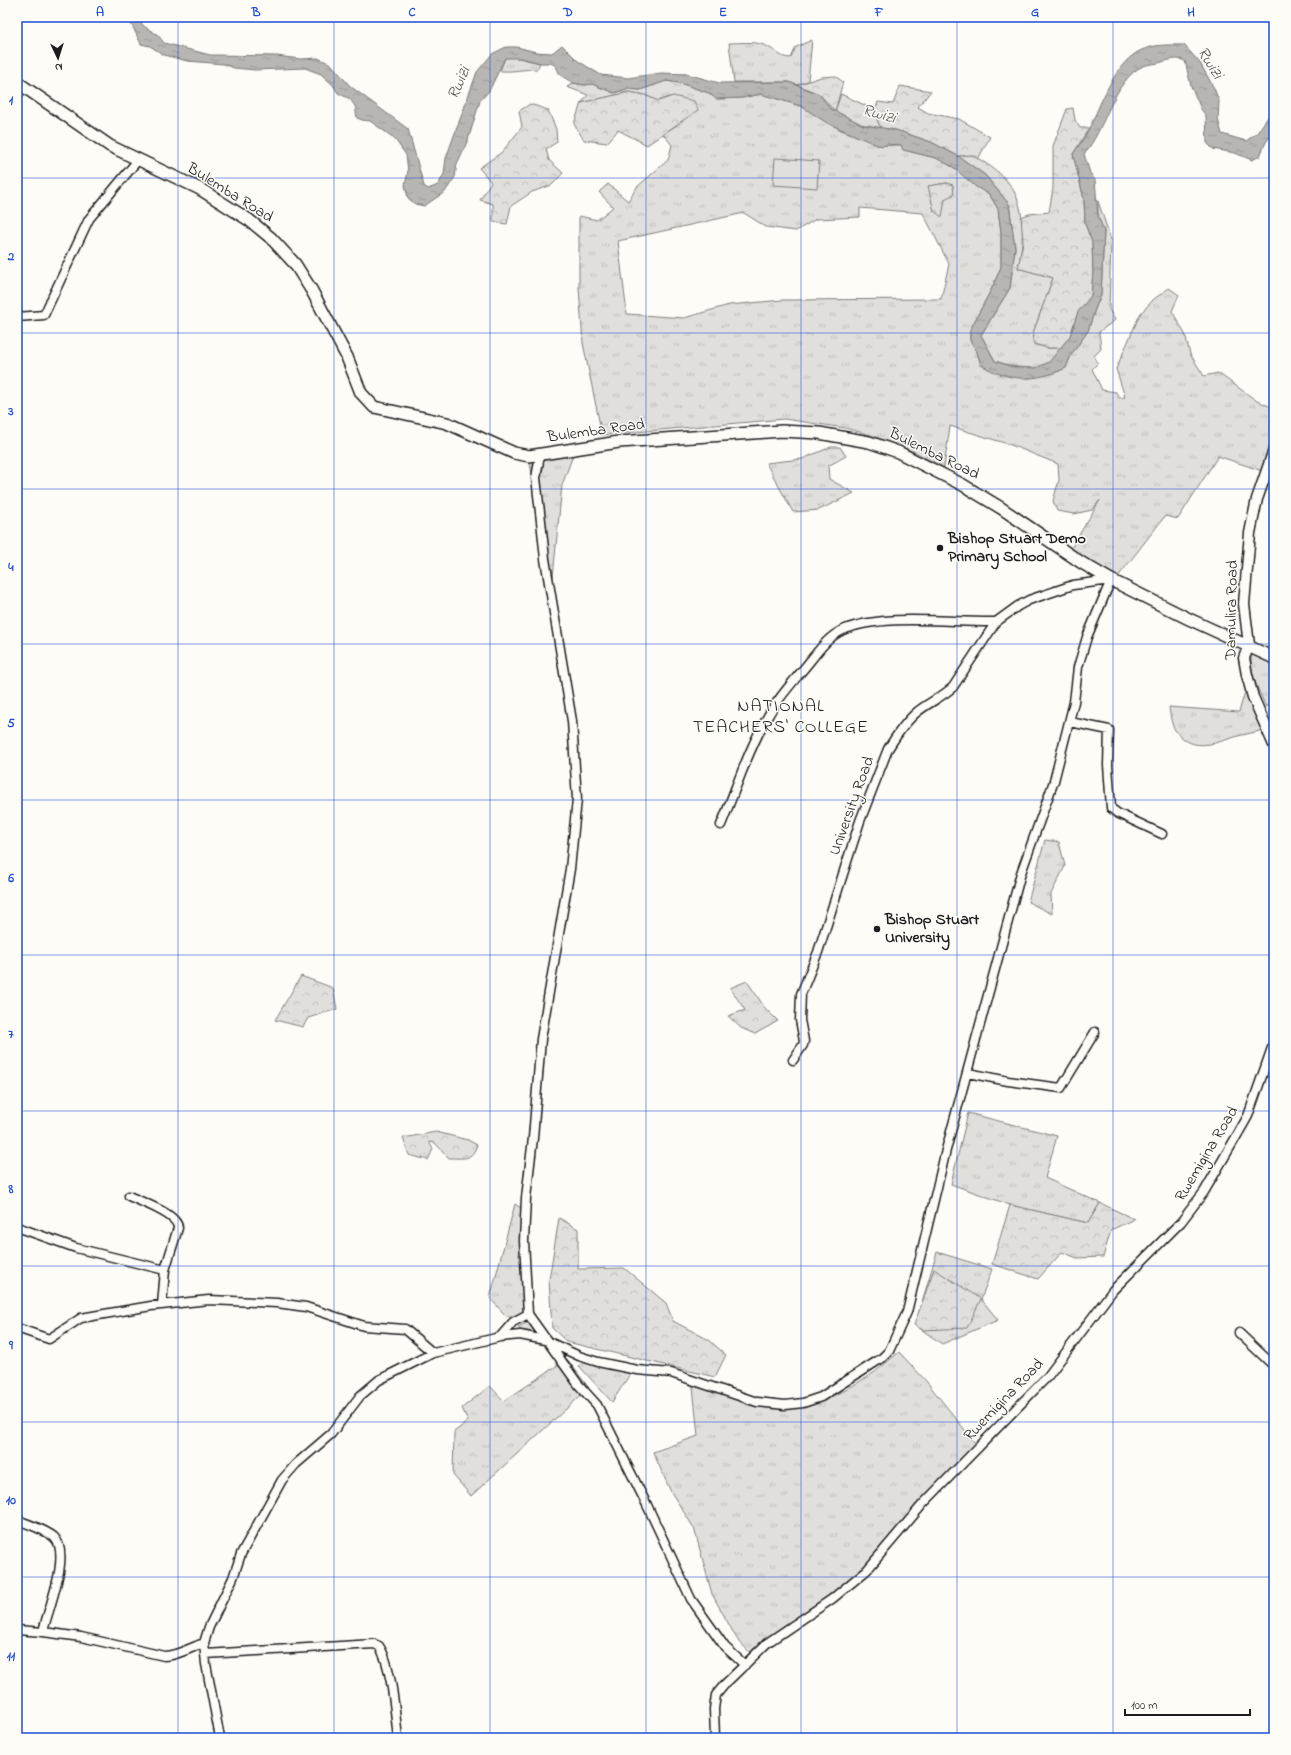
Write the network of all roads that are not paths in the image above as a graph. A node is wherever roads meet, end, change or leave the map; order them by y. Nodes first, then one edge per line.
1 (17, 82) edge
2 (138, 160) junction
3 (17, 317) edge
4 (1274, 450) edge
5 (540, 455) junction
6 (1111, 580) junction
7 (996, 622) junction
8 (1249, 645) junction
9 (1274, 658) edge
10 (1070, 722) junction
11 (1274, 745) edge
12 (722, 825) dead end
13 (1162, 834) dead end
14 (1095, 1032) dead end
15 (1274, 1042) edge
16 (793, 1060) dead end
17 (968, 1073) junction
18 (129, 1196) dead end
19 (17, 1228) edge
20 (165, 1270) junction
21 (162, 1305) junction
22 (528, 1314) junction
23 (17, 1328) edge
24 (1239, 1334) dead end
25 (500, 1337) junction
26 (546, 1340) junction
27 (433, 1354) junction
28 (1274, 1366) edge
29 (17, 1520) edge
30 (17, 1630) edge
31 (42, 1632) junction
32 (204, 1643) junction
33 (205, 1654) junction
34 (745, 1665) junction
35 (220, 1738) edge
36 (398, 1738) edge
37 (715, 1738) edge

1 - 2 main road, Bulemba Road
2 - 3 street
2 - 5 main road, Bulemba Road
4 - 8 street, Damulira Road
5 - 6 main road, Bulemba Road
5 - 22 street
6 - 7 street, University Road
6 - 8 main road, Bulemba Road
6 - 10 street
7 - 12 street
7 - 16 street, University Road
8 - 9 main road, Bulemba Road
8 - 11 street, Damulira Road
10 - 13 street
10 - 17 street
14 - 17 street
15 - 34 street, Rwemigina Road
17 - 26 street
18 - 20 street
19 - 20 street
20 - 21 street
21 - 23 street
21 - 27 street
22 - 25 street
22 - 26 street
24 - 28 street
25 - 26 street
25 - 27 street
26 - 34 street
27 - 32 street
29 - 31 street
30 - 31 street
31 - 32 street
32 - 33 street
33 - 35 street
33 - 36 street
34 - 37 street, Rwemigina Road

